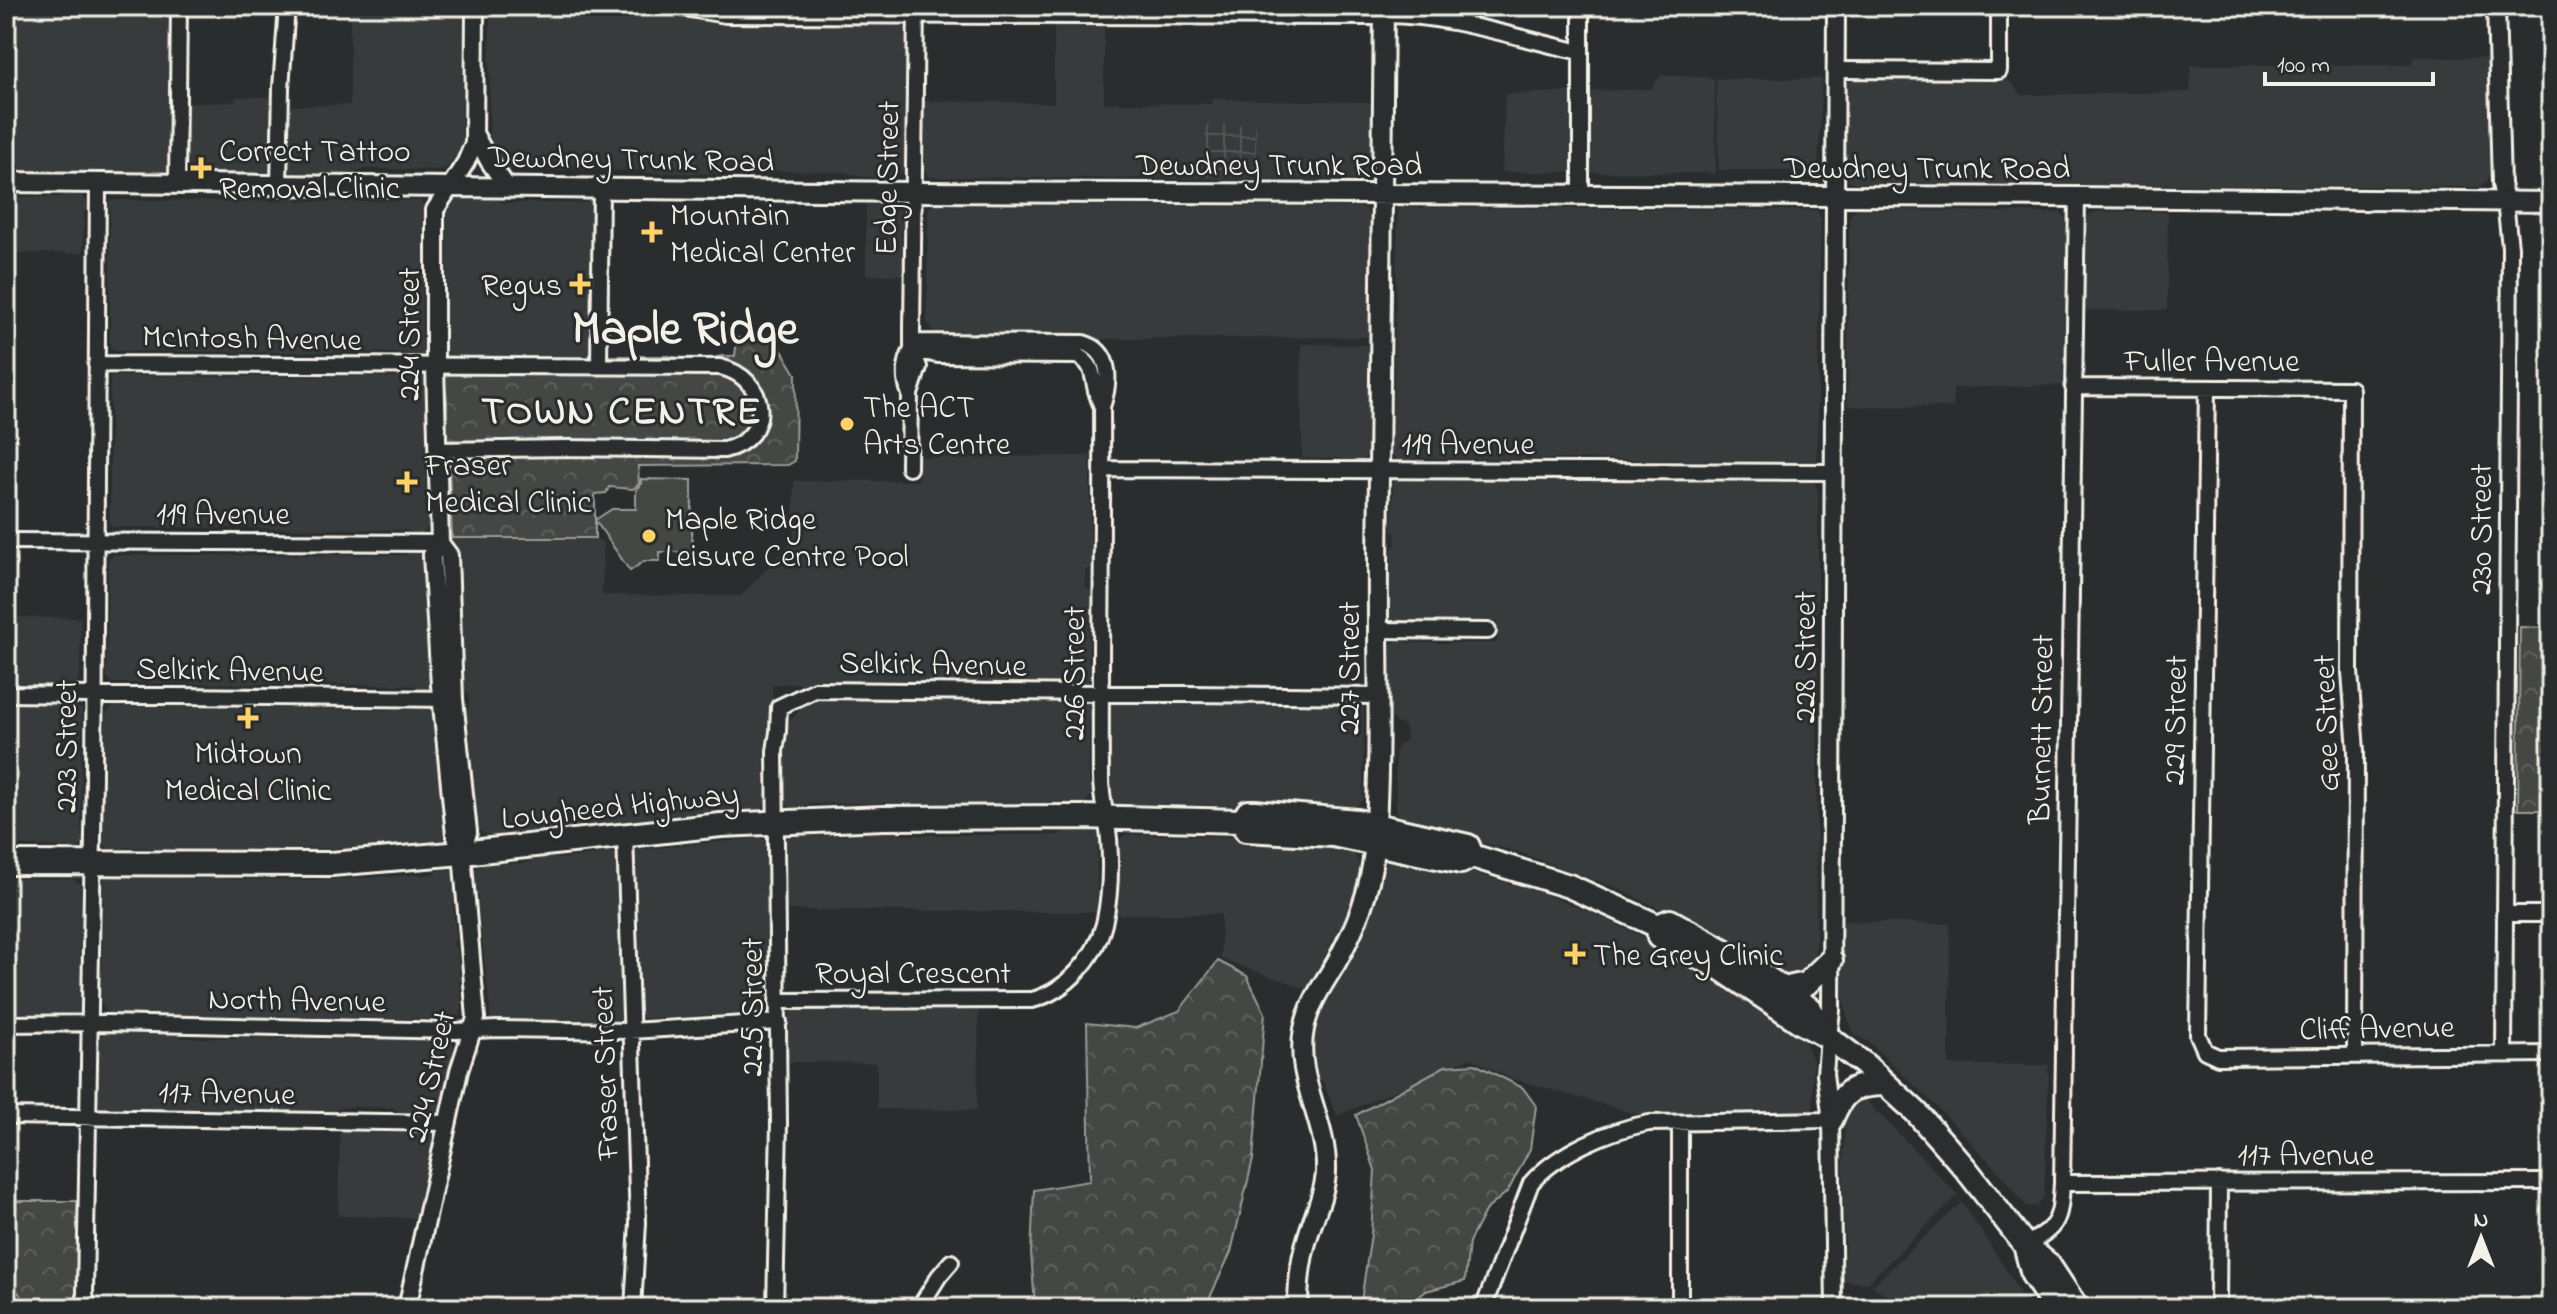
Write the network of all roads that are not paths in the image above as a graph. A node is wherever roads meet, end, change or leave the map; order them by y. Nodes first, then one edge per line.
1 (179, 6) edge
2 (287, 6) edge
3 (475, 6) edge
4 (684, 6) edge
5 (1581, 6) edge
6 (1836, 6) edge
7 (1999, 6) edge
8 (2496, 6) edge
9 (916, 9) edge
10 (1384, 10) edge
11 (1581, 52) junction
12 (1837, 70) junction
13 (475, 135) junction
14 (6, 182) edge
15 (98, 183) junction
16 (177, 184) junction
17 (279, 185) junction
18 (449, 186) junction
19 (507, 187) junction
20 (601, 189) junction
21 (914, 192) junction
22 (1383, 194) junction
23 (1581, 195) junction
24 (1837, 197) junction
25 (2077, 197) junction
26 (2505, 202) junction
27 (2551, 202) edge
28 (913, 346) junction
29 (96, 364) junction
30 (599, 366) junction
31 (435, 367) junction
32 (2073, 387) junction
33 (2207, 388) junction
34 (2351, 389) joint
35 (1102, 407) junction
36 (437, 450) junction
37 (909, 468) dead end
38 (1103, 469) junction
39 (1379, 471) junction
40 (1833, 472) junction
41 (6, 541) edge
42 (94, 542) junction
43 (440, 543) junction
44 (1377, 630) junction
45 (1488, 631) dead end
46 (1101, 693) junction
47 (6, 694) edge
48 (93, 695) junction
49 (1378, 696) junction
50 (448, 699) junction
51 (779, 707) joint
52 (1105, 818) junction
53 (776, 822) junction
54 (1375, 834) junction
55 (625, 836) junction
56 (462, 853) junction
57 (6, 863) edge
58 (92, 863) junction
59 (2504, 914) junction
60 (2551, 914) edge
61 (1658, 926) junction
62 (1831, 960) junction
63 (1784, 989) junction
64 (1049, 994) joint
65 (777, 1001) junction
66 (779, 1022) junction
67 (6, 1024) edge
68 (89, 1024) junction
69 (472, 1031) junction
70 (630, 1031) junction
71 (1828, 1037) junction
72 (2205, 1051) joint
73 (2504, 1053) junction
74 (2551, 1054) edge
75 (2355, 1055) junction
76 (1884, 1084) junction
77 (6, 1116) edge
78 (89, 1117) junction
79 (1831, 1120) junction
80 (447, 1123) junction
81 (1680, 1123) junction
82 (2219, 1182) junction
83 (2551, 1182) edge
84 (2062, 1183) junction
85 (2025, 1245) junction
86 (951, 1262) dead end
87 (88, 1308) edge
88 (407, 1308) edge
89 (633, 1308) edge
90 (775, 1308) edge
91 (919, 1308) edge
92 (1298, 1308) edge
93 (1483, 1308) edge
94 (1680, 1308) edge
95 (1834, 1308) edge
96 (2055, 1308) edge
97 (2077, 1308) edge
98 (2218, 1308) edge

1 - 16 street
2 - 17 street
3 - 13 street, 224 Street
4 - 9 main road
5 - 11 street
6 - 12 street, 228 Street
7 - 12 street
8 - 26 street, 230 Street
9 - 10 main road
9 - 21 street, Edge Street
10 - 11 street
10 - 22 main road, 227 Street
11 - 23 street
12 - 24 street, 228 Street
13 - 18 street, 224 Street
13 - 19 street, 224 Street
14 - 15 main road, Dewdney Trunk Road
15 - 16 main road, Dewdney Trunk Road
15 - 29 street, 223 Street
16 - 17 main road, Dewdney Trunk Road
17 - 18 main road, Dewdney Trunk Road
18 - 19 main road, Dewdney Trunk Road
18 - 31 street, 224 Street
19 - 20 main road, Dewdney Trunk Road
20 - 21 main road, Dewdney Trunk Road
20 - 30 street
21 - 22 main road, Dewdney Trunk Road
21 - 28 street, Edge Street
22 - 23 main road, Dewdney Trunk Road
22 - 39 main road, 227 Street
23 - 24 main road, Dewdney Trunk Road
24 - 25 main road, Dewdney Trunk Road
24 - 40 street, 228 Street
25 - 26 main road, Dewdney Trunk Road
25 - 32 street, Burnett Street
26 - 27 main road, Dewdney Trunk Road
26 - 59 street, 230 Street
28 - 35 street
28 - 35 street, 226 Street
28 - 37 street, Edge Street
29 - 31 street, McIntosh Avenue
29 - 42 street, 223 Street
30 - 31 street, McIntosh Avenue
30 - 36 street, McIntosh Avenue
31 - 36 street, 224 Street
32 - 33 street, Fuller Avenue
32 - 84 street, Burnett Street
33 - 34 street, Fuller Avenue
33 - 72 street, 229 Street
34 - 75 street, Gee Street
35 - 38 street, 226 Street
36 - 43 street, 224 Street
38 - 39 street, 119 Avenue
38 - 46 street, 226 Street
39 - 40 street, 119 Avenue
39 - 44 main road, 227 Street
40 - 62 street, 228 Street
41 - 42 street, 119 Avenue
42 - 43 street, 119 Avenue
42 - 48 street, 223 Street
43 - 50 street, 224 Street
44 - 45 street
44 - 49 main road, 227 Street
46 - 49 street, Selkirk Avenue
46 - 51 street, Selkirk Avenue
46 - 52 street, 226 Street
47 - 48 street, Selkirk Avenue
48 - 50 street, Selkirk Avenue
48 - 58 street, 223 Street
49 - 54 main road, 227 Street
50 - 56 street, 224 Street
51 - 53 street, 225 Street
52 - 53 main road, Lougheed Highway
52 - 54 main road, Lougheed Highway
52 - 64 street, 226 Street
53 - 55 main road, Lougheed Highway
53 - 65 street, 225 Street
54 - 61 main road, Lougheed Highway
54 - 92 main road, 227 Street
55 - 56 main road, Lougheed Highway
55 - 70 street, Fraser Street
56 - 58 main road, Lougheed Highway
56 - 69 street, 224 Street
57 - 58 main road, Lougheed Highway
58 - 68 street, 223 Street
59 - 60 street
59 - 73 street, 230 Street
61 - 63 main road, Lougheed Highway
61 - 71 main road, Lougheed Highway
62 - 63 main road
62 - 71 street, 228 Street
63 - 71 main road, Lougheed Highway
64 - 65 street, Royal Crescent
65 - 66 street, 225 Street
66 - 70 street, North Avenue
66 - 90 street, 225 Street
67 - 68 street, North Avenue
68 - 69 street, North Avenue
68 - 78 street, 223 Street
69 - 70 street, North Avenue
69 - 80 street, 224 Street
70 - 89 street, Fraser Street
71 - 76 main road, Lougheed Highway
71 - 79 street, 228 Street
72 - 75 street, Cliff Avenue
73 - 74 street, Cliff Avenue
73 - 75 street, Cliff Avenue
76 - 79 main road
76 - 85 main road, Lougheed Highway
77 - 78 street, 117 Avenue
78 - 80 street, 117 Avenue
78 - 87 street, 223 Street
79 - 81 street
79 - 95 street, 228 Street
80 - 88 street, 224 Street
81 - 93 street
81 - 94 street
82 - 83 street, 117 Avenue
82 - 84 street, 117 Avenue
82 - 98 street
84 - 85 street, Burnett Street
85 - 96 main road, Lougheed Highway
85 - 97 main road, Lougheed Highway
86 - 91 street

